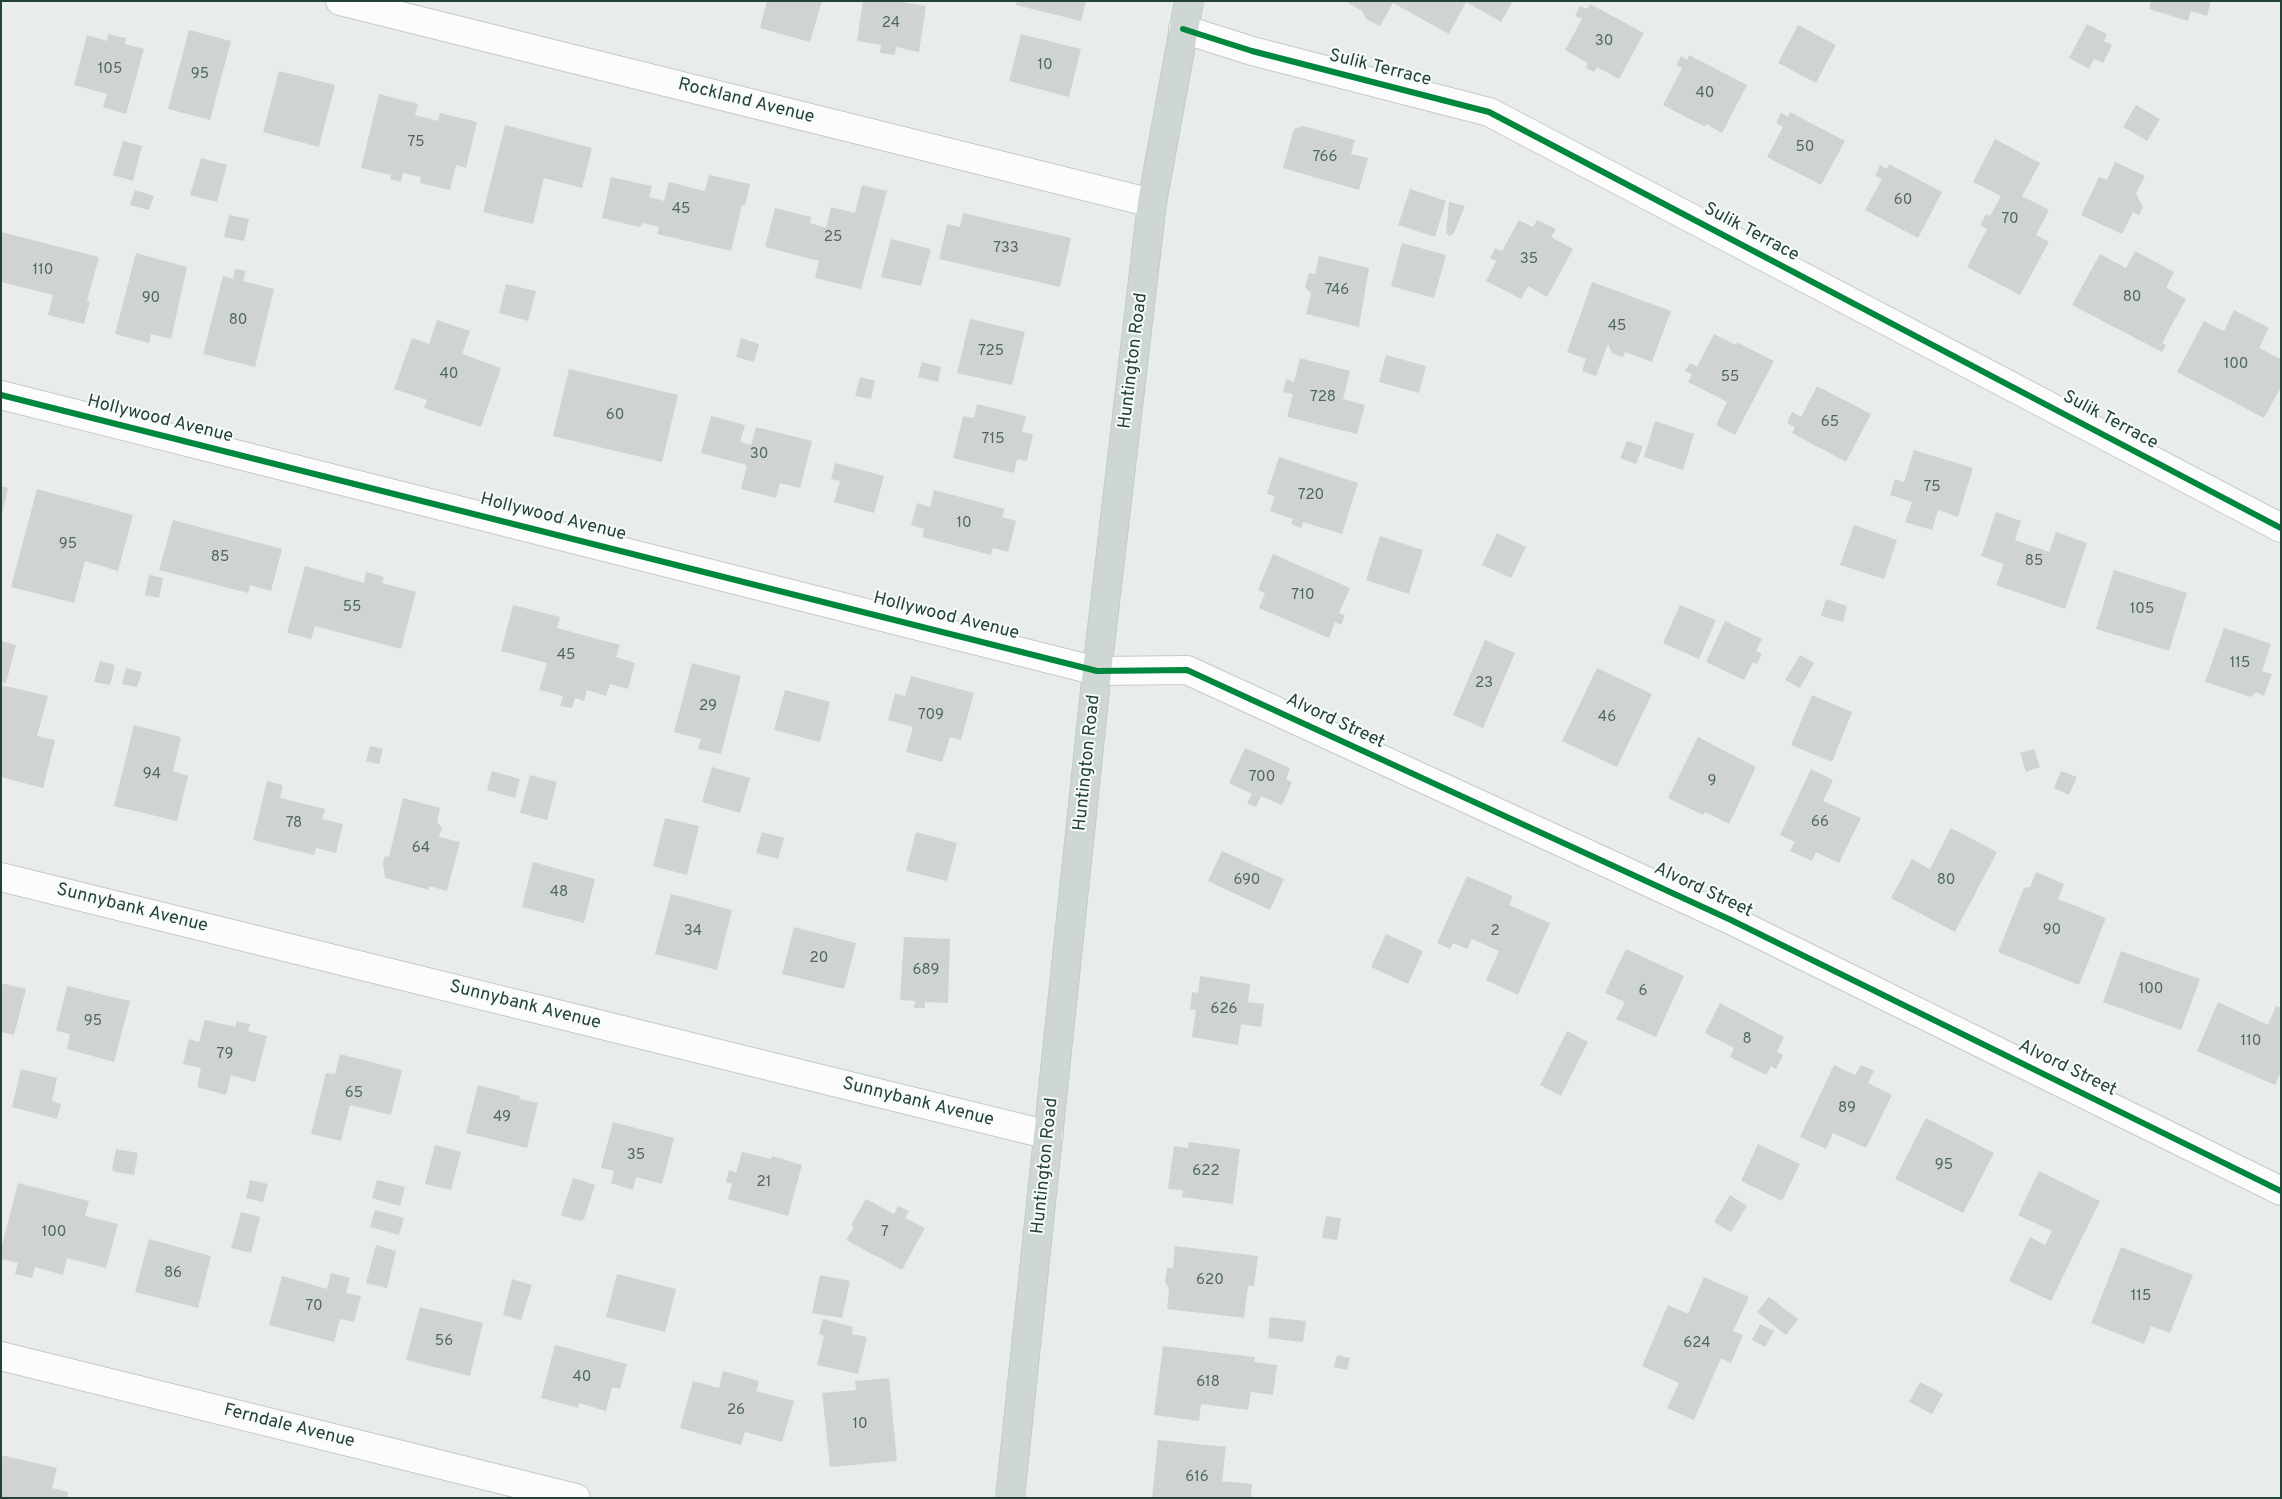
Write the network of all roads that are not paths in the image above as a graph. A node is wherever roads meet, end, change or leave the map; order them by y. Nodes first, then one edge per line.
1 (340, 1) edge
2 (1189, 1) edge
3 (1183, 29) junction
4 (1152, 203) junction
5 (1, 395) edge
6 (2281, 528) edge
7 (1097, 670) junction
8 (1, 877) edge
9 (1049, 1135) junction
10 (2281, 1191) edge
11 (1, 1356) edge
12 (576, 1498) edge
13 (1010, 1498) edge

1 - 4 street, Rockland Avenue
2 - 3 main road, Huntington Road
3 - 4 main road, Huntington Road
3 - 6 street, Sulik Terrace
4 - 7 main road, Huntington Road
5 - 7 street, Hollywood Avenue
7 - 9 main road, Huntington Road
7 - 10 street, Alvord Street
8 - 9 street, Sunnybank Avenue
9 - 13 main road, Huntington Road
11 - 12 street, Ferndale Avenue

